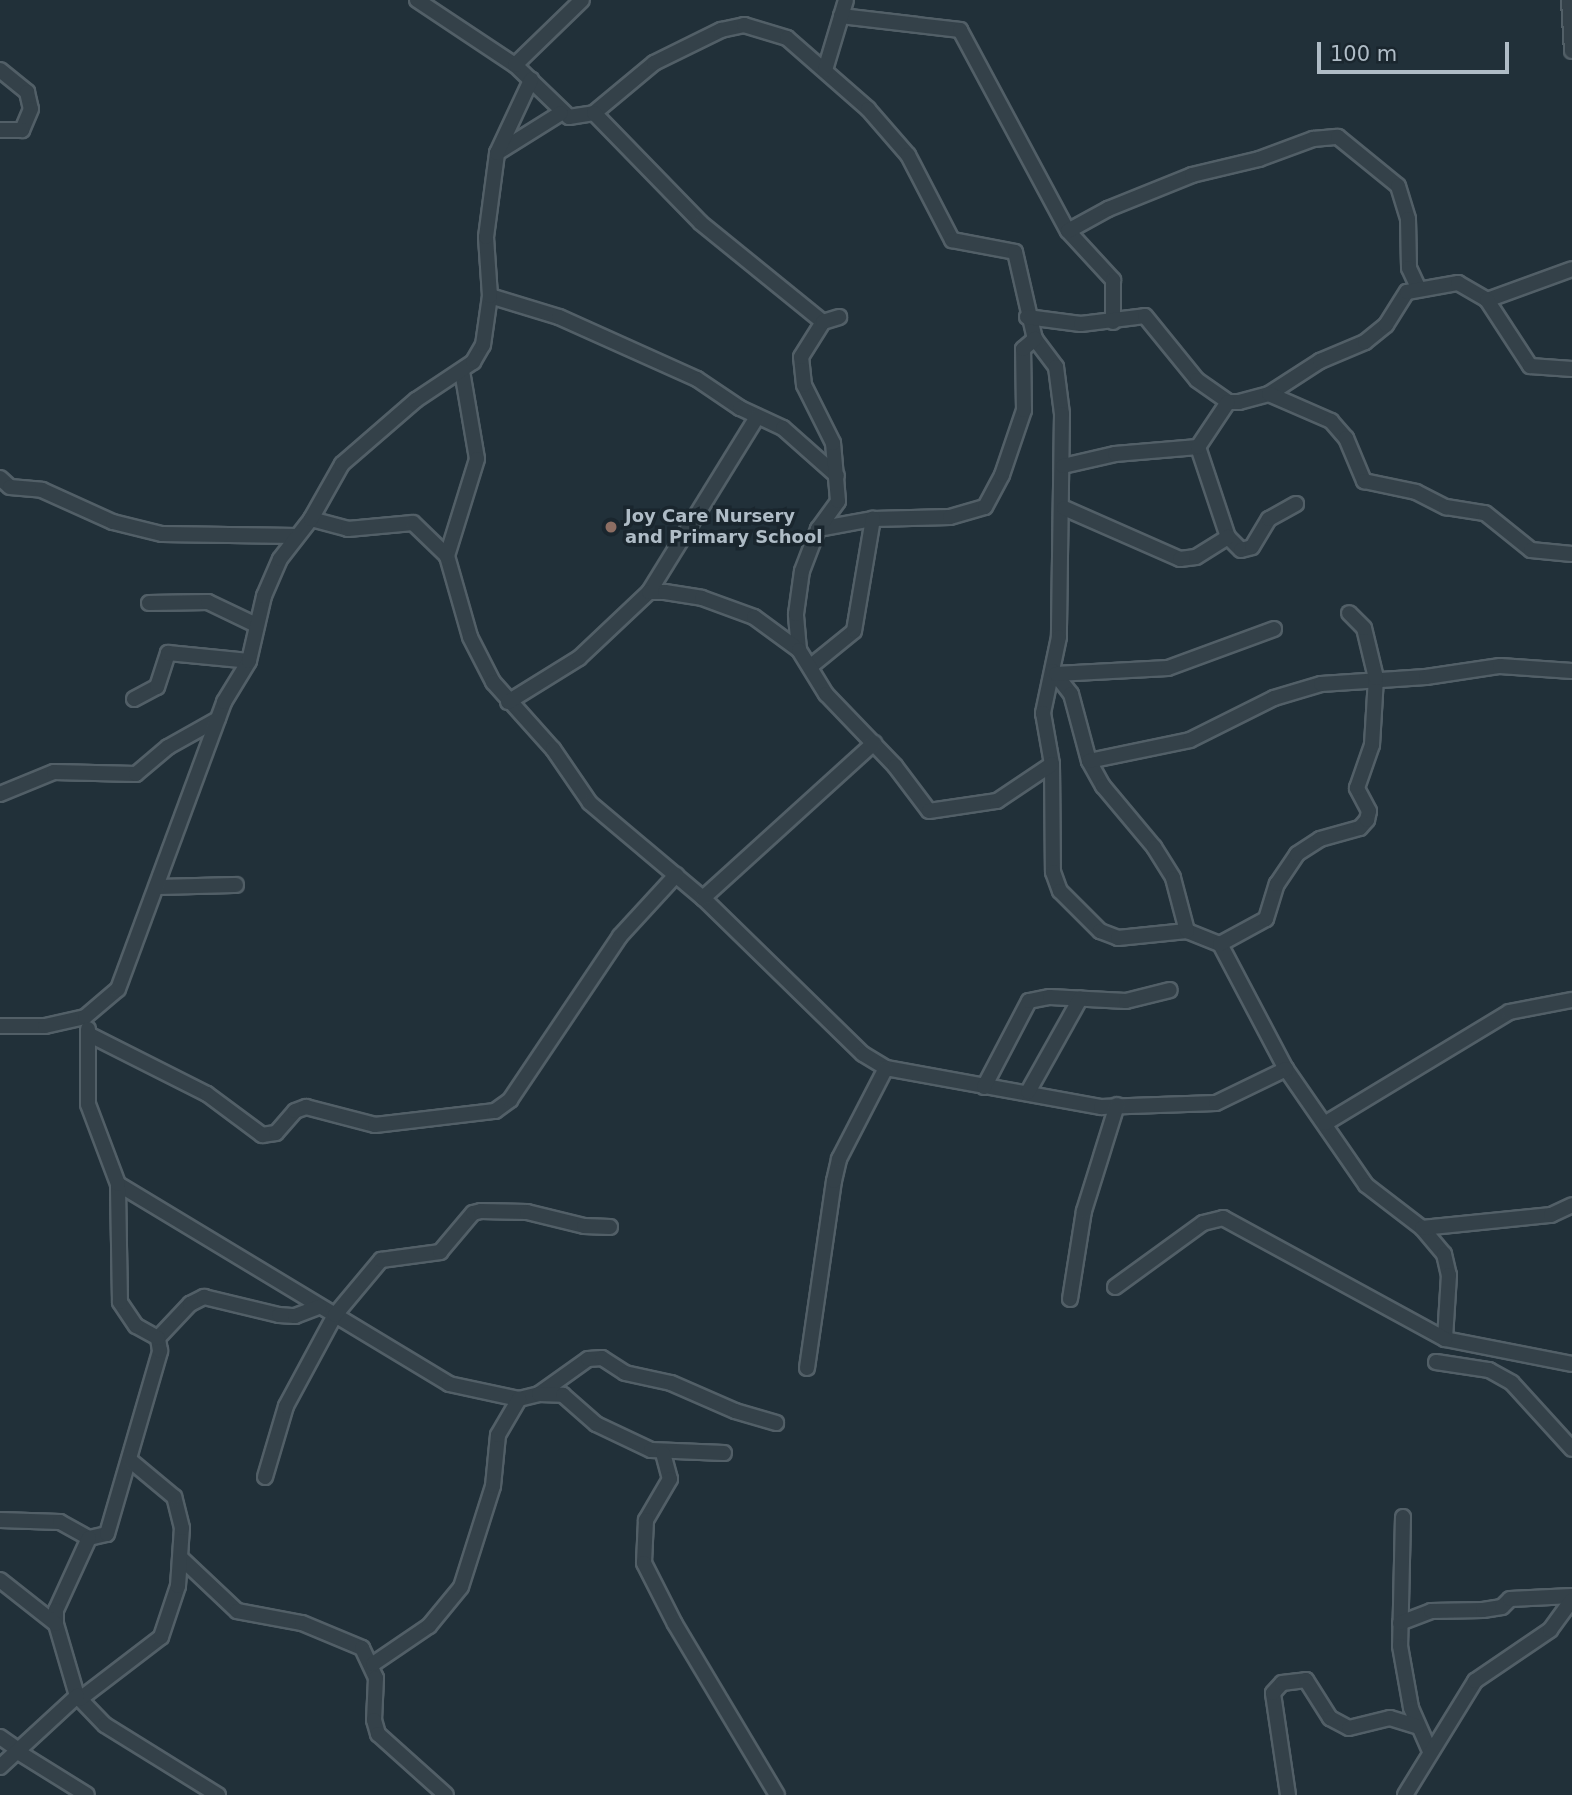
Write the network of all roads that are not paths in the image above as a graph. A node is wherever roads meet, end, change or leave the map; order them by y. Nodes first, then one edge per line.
1 (417, 0) edge
2 (582, 0) edge
3 (846, 0) edge
4 (1569, 0) edge
5 (841, 16) junction
6 (1572, 51) edge
7 (515, 65) junction
8 (0, 70) edge
9 (825, 70) junction
10 (531, 80) junction
11 (561, 113) junction
12 (594, 113) junction
13 (0, 130) edge
14 (497, 153) junction
15 (1068, 231) junction
16 (1572, 269) edge
17 (1418, 287) junction
18 (491, 296) junction
19 (1488, 300) junction
20 (839, 317) dead end
21 (1027, 317) junction
22 (823, 322) junction
23 (1113, 322) junction
24 (1035, 339) junction
25 (1572, 369) edge
26 (462, 371) junction
27 (1269, 394) junction
28 (1228, 402) junction
29 (757, 417) junction
30 (1198, 447) junction
31 (1063, 466) junction
32 (837, 476) junction
33 (0, 478) edge
34 (1296, 504) dead end
35 (1064, 508) junction
36 (312, 519) junction
37 (873, 519) junction
38 (818, 529) junction
39 (296, 536) junction
40 (1228, 537) junction
41 (1572, 554) edge
42 (447, 556) junction
43 (649, 593) junction
44 (149, 603) dead end
45 (1349, 613) dead end
46 (257, 625) junction
47 (1274, 629) dead end
48 (799, 650) junction
49 (249, 661) junction
50 (811, 666) junction
51 (1572, 671) edge
52 (1054, 673) junction
53 (1377, 678) junction
54 (134, 699) dead end
55 (508, 702) junction
56 (218, 719) junction
57 (874, 743) junction
58 (1090, 761) junction
59 (1052, 764) junction
60 (0, 794) edge
61 (676, 875) junction
62 (236, 885) dead end
63 (157, 887) junction
64 (703, 898) junction
65 (1187, 931) junction
66 (1220, 944) junction
67 (1170, 990) dead end
68 (1080, 999) junction
69 (1572, 1000) edge
70 (85, 1017) junction
71 (0, 1026) edge
72 (90, 1035) junction
73 (886, 1068) junction
74 (1286, 1069) junction
75 (984, 1087) junction
76 (1028, 1092) junction
77 (1117, 1105) junction
78 (1326, 1123) junction
79 (118, 1184) junction
80 (1572, 1205) edge
81 (610, 1227) dead end
82 (1422, 1228) junction
83 (1115, 1287) dead end
84 (1070, 1299) dead end
85 (319, 1307) junction
86 (335, 1315) junction
87 (158, 1338) junction
88 (1445, 1339) junction
89 (1436, 1362) dead end
90 (1572, 1364) edge
91 (807, 1368) dead end
92 (538, 1394) junction
93 (519, 1399) junction
94 (776, 1423) dead end
95 (1572, 1449) edge
96 (663, 1453) junction
97 (724, 1453) dead end
98 (131, 1461) junction
99 (265, 1477) dead end
100 (1403, 1517) dead end
101 (0, 1520) edge
102 (89, 1538) junction
103 (181, 1558) junction
104 (0, 1580) edge
105 (1572, 1598) edge
106 (1400, 1623) junction
107 (56, 1624) junction
108 (373, 1664) junction
109 (78, 1697) junction
110 (1418, 1726) junction
111 (0, 1737) edge
112 (1429, 1749) junction
113 (19, 1751) junction
114 (0, 1767) edge
115 (87, 1795) edge
116 (218, 1795) edge
117 (446, 1795) edge
118 (777, 1795) edge
119 (1288, 1795) edge
120 (1405, 1795) edge

1 - 7 street
2 - 7 street
3 - 5 street
4 - 6 street
5 - 9 street
5 - 15 street
7 - 10 street
8 - 13 street
9 - 12 street
9 - 21 street
10 - 11 street
10 - 14 street
11 - 12 street
11 - 14 street
12 - 22 street
14 - 18 street
15 - 17 street
15 - 23 street
16 - 19 street
17 - 19 street
17 - 27 street
18 - 26 street
18 - 29 street
19 - 25 street
20 - 22 street
21 - 23 street
21 - 24 street
22 - 32 street
23 - 28 street
24 - 31 street
24 - 37 street
26 - 36 street
26 - 42 street
27 - 28 street
27 - 41 street
28 - 30 street
29 - 32 street
29 - 43 street
30 - 31 street
30 - 40 street
31 - 35 street
32 - 38 street
33 - 39 street
34 - 40 street
35 - 40 street
35 - 52 street
36 - 39 street
36 - 42 street
37 - 38 street
37 - 50 street
38 - 48 street
39 - 46 street
42 - 55 street
43 - 48 street
43 - 55 street
44 - 46 street
45 - 53 street
46 - 49 street
47 - 52 street
48 - 50 street
49 - 54 street
49 - 56 street
50 - 57 street
51 - 53 street
52 - 58 street
52 - 59 street
53 - 58 street
53 - 66 street
55 - 61 street
56 - 60 street
56 - 63 street
57 - 59 street
57 - 64 street
58 - 65 street
59 - 65 street
61 - 64 street
61 - 72 street
62 - 63 street
63 - 70 street
64 - 73 street
65 - 66 street
66 - 74 street
67 - 68 street
68 - 75 street
68 - 76 street
69 - 78 street
70 - 71 street
70 - 72 street
72 - 79 street
73 - 75 street
73 - 91 street
74 - 77 street
74 - 78 street
75 - 76 street
76 - 77 street
77 - 84 street
78 - 82 street
79 - 85 street
79 - 87 street
80 - 82 street
81 - 86 street
82 - 88 street
83 - 88 street
85 - 86 street
85 - 87 street
86 - 93 street
86 - 99 street
87 - 98 street
88 - 90 street
89 - 95 street
92 - 93 street
92 - 94 street
92 - 96 street
93 - 108 street
96 - 97 street
96 - 118 street
98 - 102 street
98 - 103 street
100 - 106 street
101 - 102 street
102 - 107 street
103 - 108 street
103 - 109 street
104 - 107 street
105 - 106 street
105 - 112 street
106 - 110 street
107 - 109 street
108 - 117 street
109 - 113 street
109 - 116 street
110 - 112 street
110 - 119 street
111 - 113 street
112 - 120 street
113 - 114 street
113 - 115 street

